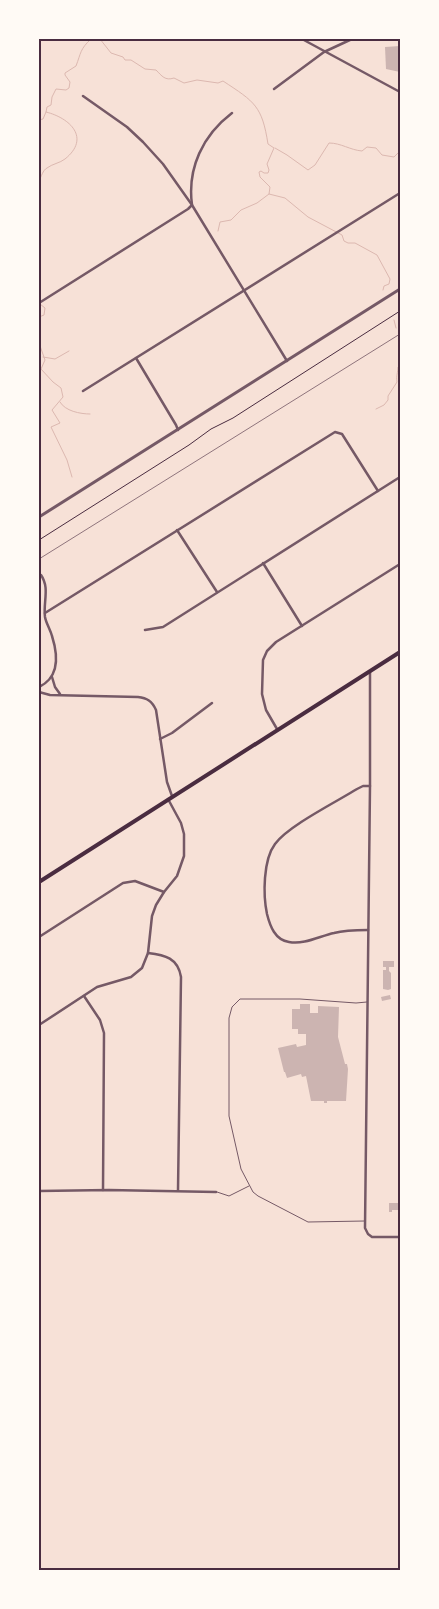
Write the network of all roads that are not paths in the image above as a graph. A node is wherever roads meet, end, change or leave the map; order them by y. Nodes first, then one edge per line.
1 (302, 39) edge
2 (352, 39) edge
3 (324, 52) junction
4 (274, 88) dead end
5 (400, 92) edge
6 (83, 96) dead end
7 (232, 114) dead end
8 (400, 193) edge
9 (192, 205) junction
10 (400, 289) edge
11 (244, 290) junction
12 (39, 303) edge
13 (136, 358) junction
14 (288, 361) junction
15 (83, 390) dead end
16 (178, 430) junction
17 (400, 477) edge
18 (378, 491) junction
19 (39, 517) edge
20 (178, 530) junction
21 (263, 563) junction
22 (400, 564) edge
23 (41, 575) dead end
24 (217, 592) junction
25 (45, 613) junction
26 (302, 626) junction
27 (145, 630) dead end
28 (400, 652) edge
29 (370, 671) junction
30 (52, 677) junction
31 (39, 686) edge
32 (39, 692) edge
33 (60, 694) junction
34 (212, 703) dead end
35 (277, 729) junction
36 (160, 739) junction
37 (370, 786) junction
38 (170, 798) junction
39 (39, 882) edge
40 (164, 892) junction
41 (368, 930) junction
42 (39, 937) edge
43 (148, 954) junction
44 (84, 996) junction
45 (367, 1002) junction
46 (39, 1025) edge
47 (250, 1186) junction
48 (103, 1190) junction
49 (178, 1190) junction
50 (39, 1191) edge
51 (216, 1192) joint
52 (365, 1221) junction
53 (400, 1237) edge

1 - 3 street
2 - 3 street
3 - 4 street
3 - 5 street
6 - 9 street
7 - 9 street
8 - 11 street
9 - 11 street
9 - 12 street
10 - 14 street
11 - 13 street
11 - 14 street
13 - 15 street
13 - 16 street
14 - 16 street
16 - 19 street
17 - 18 street
18 - 20 street
18 - 21 street
20 - 24 street
20 - 25 street
21 - 24 street
21 - 26 street
22 - 26 street
23 - 25 street
24 - 27 street
25 - 30 street
26 - 35 street
28 - 29 main road
29 - 35 main road
29 - 37 street
30 - 31 street
30 - 33 street
32 - 33 street
33 - 36 street
34 - 36 street
35 - 38 main road
36 - 38 street
37 - 41 street
37 - 41 street
38 - 39 main road
38 - 40 street
40 - 42 street
40 - 43 street
41 - 45 street
43 - 44 street
43 - 49 street
44 - 46 street
44 - 48 street
45 - 47 lane
45 - 52 street
47 - 51 lane
47 - 52 lane
48 - 49 street
48 - 50 street
49 - 51 street
52 - 53 street

